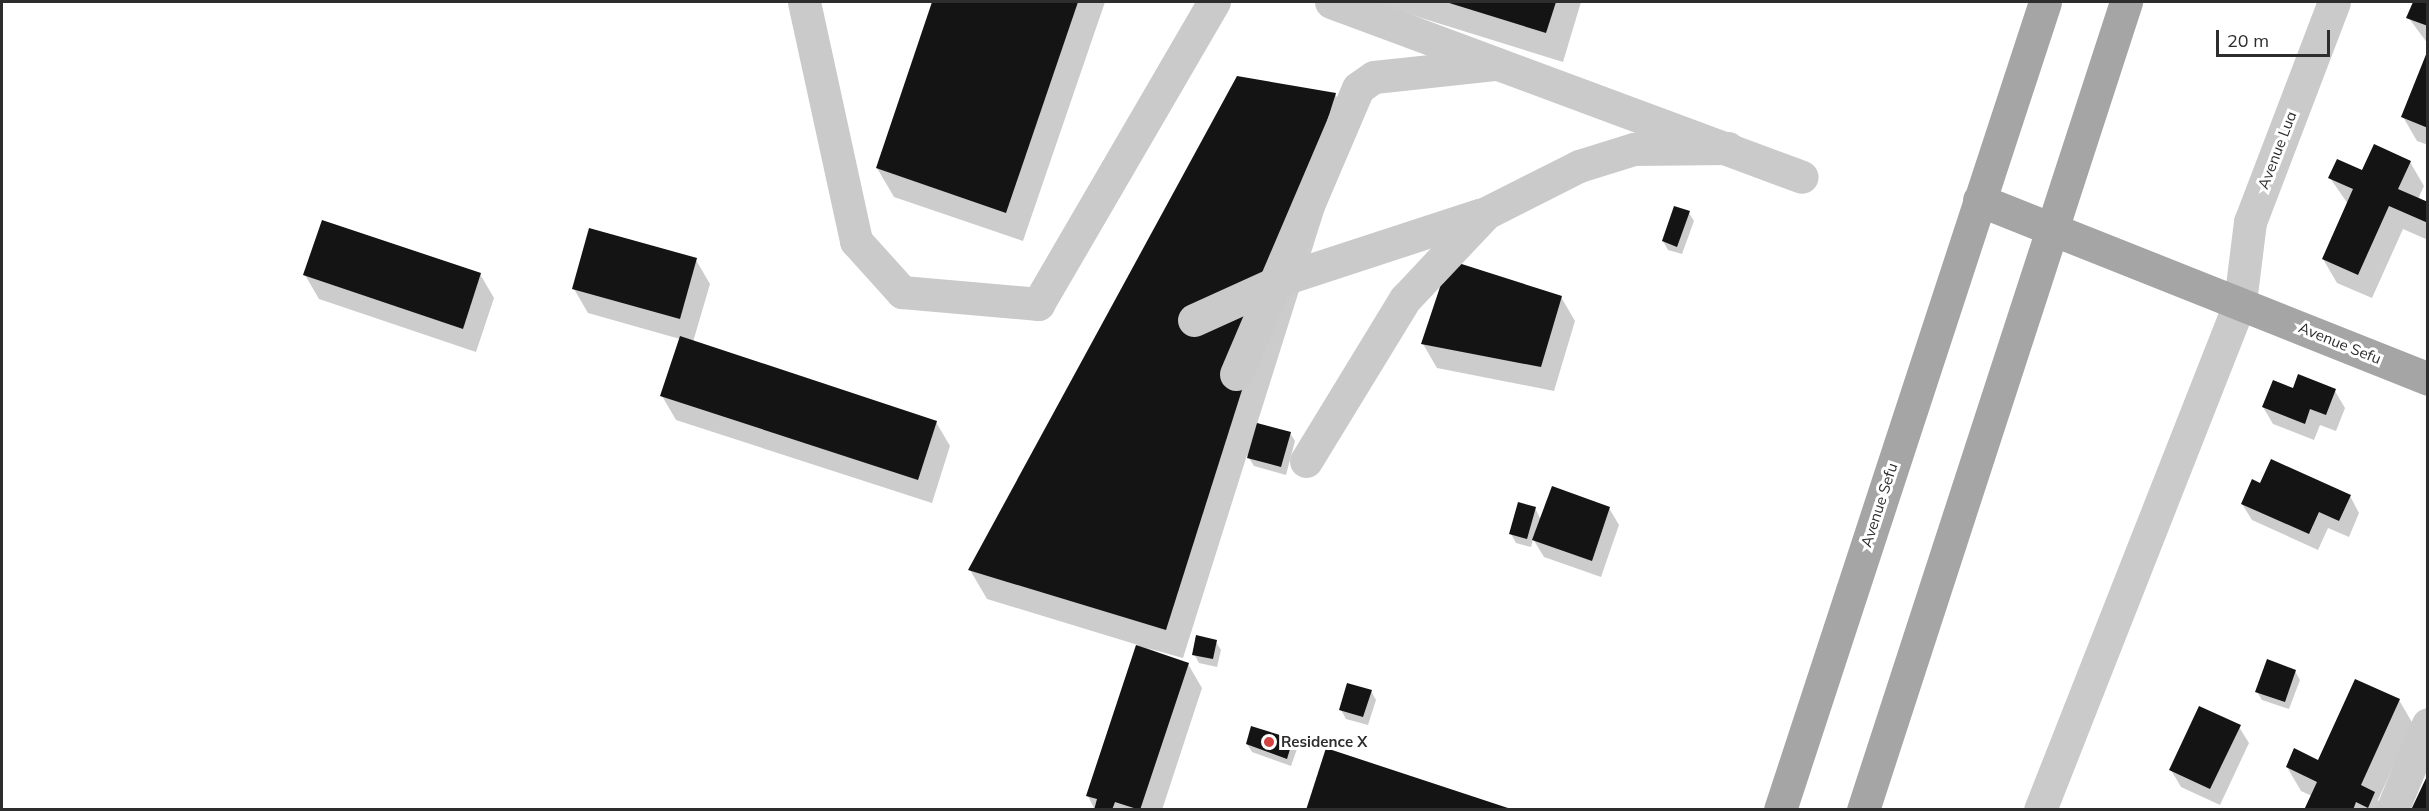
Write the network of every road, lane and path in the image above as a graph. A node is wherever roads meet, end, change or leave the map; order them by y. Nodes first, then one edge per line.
1 (804, 2) edge
2 (1214, 2) edge
3 (1331, 2) edge
4 (2044, 2) edge
5 (2126, 2) edge
6 (2334, 2) edge
7 (1500, 63) junction
8 (1728, 148) junction
9 (1802, 177) dead end
10 (1979, 200) junction
11 (1486, 213) junction
12 (2053, 226) junction
13 (1272, 285) junction
14 (2240, 302) junction
15 (1194, 320) dead end
16 (1236, 374) dead end
17 (2427, 379) edge
18 (1306, 461) dead end
19 (2427, 724) edge
20 (1780, 810) edge
21 (1863, 810) edge
22 (2040, 810) edge
23 (2392, 810) edge

1 - 2 street
3 - 7 street
4 - 10 main road, Avenue Sefu
5 - 12 main road
6 - 14 street, Avenue Lua
7 - 8 street
7 - 13 street
8 - 9 street
8 - 11 street
10 - 12 main road, Avenue Sefu
10 - 20 main road, Avenue Sefu
11 - 13 street
11 - 18 street
12 - 14 main road, Avenue Sefu
12 - 21 main road
13 - 15 street
13 - 16 street
14 - 17 main road, Avenue Sefu
14 - 22 street, Avenue Lua
19 - 23 street

